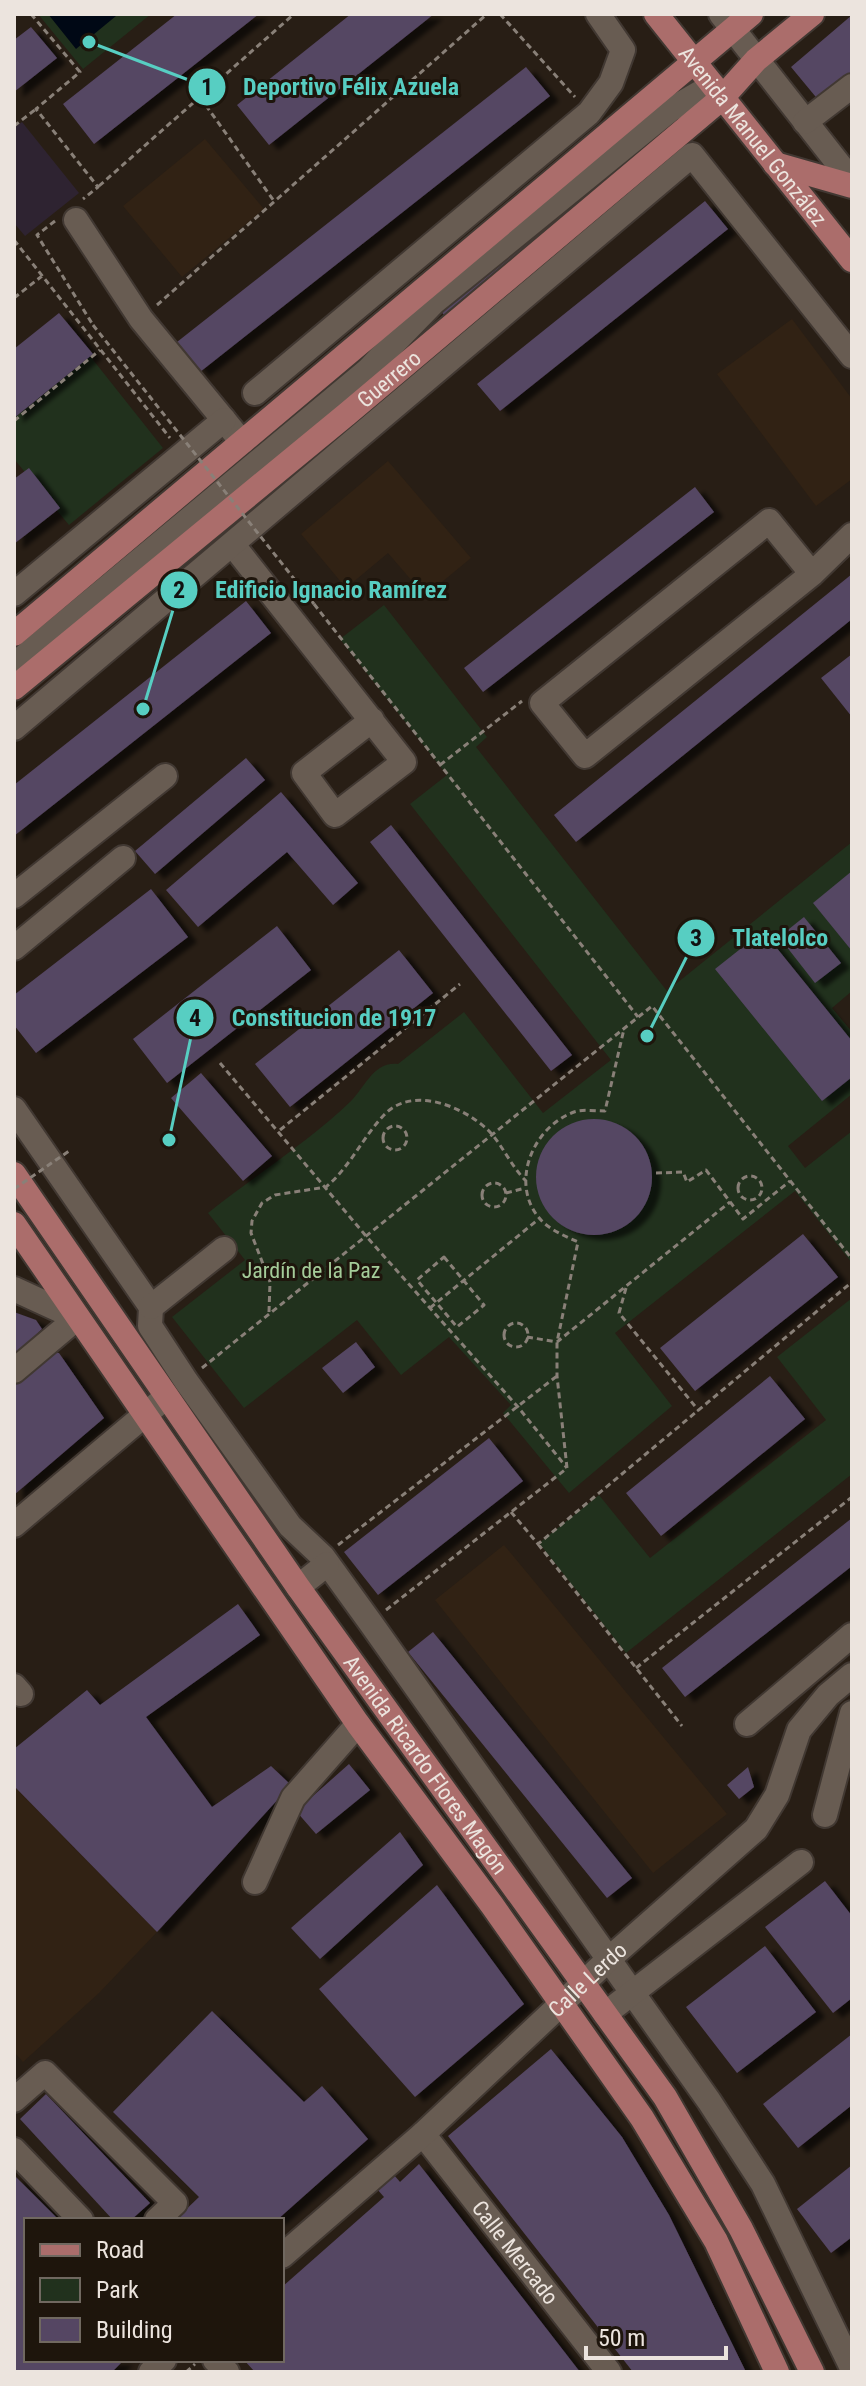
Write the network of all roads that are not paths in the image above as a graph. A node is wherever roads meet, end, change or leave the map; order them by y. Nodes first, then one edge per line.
1 (598, 14) edge
2 (656, 14) edge
3 (798, 14) edge
4 (812, 14) edge
5 (735, 19) edge
6 (753, 56) junction
7 (694, 62) junction
8 (852, 86) edge
9 (718, 92) junction
10 (805, 122) junction
11 (775, 164) junction
12 (852, 184) edge
13 (70, 214) road end
14 (852, 260) edge
15 (327, 333) junction
16 (344, 356) junction
17 (852, 356) edge
18 (374, 378) junction
19 (255, 393) dead end
20 (397, 405) junction
21 (347, 414) junction
22 (224, 420) junction
23 (363, 434) junction
24 (242, 442) junction
25 (852, 535) edge
26 (233, 545) junction
27 (812, 574) junction
28 (14, 594) edge
29 (14, 634) edge
30 (14, 665) edge
31 (14, 688) edge
32 (372, 720) dead end
33 (14, 728) edge
34 (165, 776) dead end
35 (123, 858) dead end
36 (14, 896) edge
37 (14, 948) edge
38 (14, 1109) edge
39 (14, 1174) edge
40 (37, 1209) junction
41 (15, 1227) edge
42 (224, 1249) dead end
43 (14, 1289) edge
44 (151, 1307) junction
45 (77, 1318) junction
46 (14, 1371) edge
47 (166, 1397) junction
48 (144, 1416) junction
49 (14, 1525) edge
50 (325, 1560) junction
51 (298, 1587) junction
52 (852, 1635) edge
53 (852, 1675) edge
54 (828, 1695) junction
55 (852, 1713) edge
56 (358, 1724) junction
57 (747, 1724) dead end
58 (825, 1815) dead end
59 (801, 1862) dead end
60 (255, 1882) dead end
61 (610, 1958) junction
62 (584, 1985) junction
63 (632, 1992) junction
64 (563, 2005) junction
65 (605, 2014) junction
66 (14, 2100) edge
67 (423, 2134) junction
68 (14, 2150) edge
69 (79, 2218) edge
70 (159, 2218) edge
71 (284, 2254) edge
72 (208, 2362) edge
73 (852, 2368) edge
74 (227, 2372) edge
75 (609, 2372) edge
76 (777, 2372) edge
77 (812, 2372) edge

1 - 15 street
2 - 7 main road, Avenida Manuel González
3 - 6 street
4 - 6 main road, Guerrero
5 - 6 street
5 - 7 main road
6 - 9 main road, Guerrero
6 - 10 street
7 - 9 main road, Avenida Manuel González
7 - 16 main road
8 - 10 street
9 - 11 main road, Avenida Manuel González
9 - 18 main road, Guerrero
10 - 12 street
11 - 12 main road
11 - 14 main road, Avenida Manuel González
13 - 22 street
15 - 16 street
15 - 19 street
16 - 24 main road
17 - 20 street
18 - 20 street
18 - 21 main road, Guerrero
18 - 30 street
20 - 23 street
21 - 23 street
21 - 31 main road, Guerrero
22 - 24 street
22 - 28 street
23 - 26 street
24 - 29 main road
25 - 27 street
26 - 32 street
26 - 33 street
27 - 27 street
34 - 36 street
35 - 37 street
38 - 44 street
39 - 40 main road, Avenida Ricardo Flores Magón
40 - 41 street
40 - 47 main road, Avenida Ricardo Flores Magón
41 - 45 main road, Avenida Ricardo Flores Magón
42 - 44 street
43 - 45 street
44 - 50 street
45 - 46 street
45 - 48 main road, Avenida Ricardo Flores Magón
47 - 48 street
47 - 51 main road, Avenida Ricardo Flores Magón
48 - 49 street
48 - 56 main road, Avenida Ricardo Flores Magón
50 - 51 street
50 - 61 street
51 - 62 main road, Avenida Ricardo Flores Magón
52 - 57 street
53 - 54 street, Calle Lerdo
54 - 55 street
54 - 61 street, Calle Lerdo
55 - 58 street
56 - 60 street
56 - 64 main road, Avenida Ricardo Flores Magón
59 - 63 street
61 - 62 street, Calle Lerdo
61 - 63 street
62 - 64 street, Calle Lerdo
62 - 65 main road, Avenida Ricardo Flores Magón
63 - 65 street
63 - 73 street
64 - 67 street, Calle Lerdo
64 - 76 main road, Avenida Ricardo Flores Magón
65 - 77 main road, Avenida Ricardo Flores Magón
66 - 70 street
67 - 71 street, Calle Lerdo
67 - 75 street, Calle Mercado
68 - 69 street
72 - 74 street

